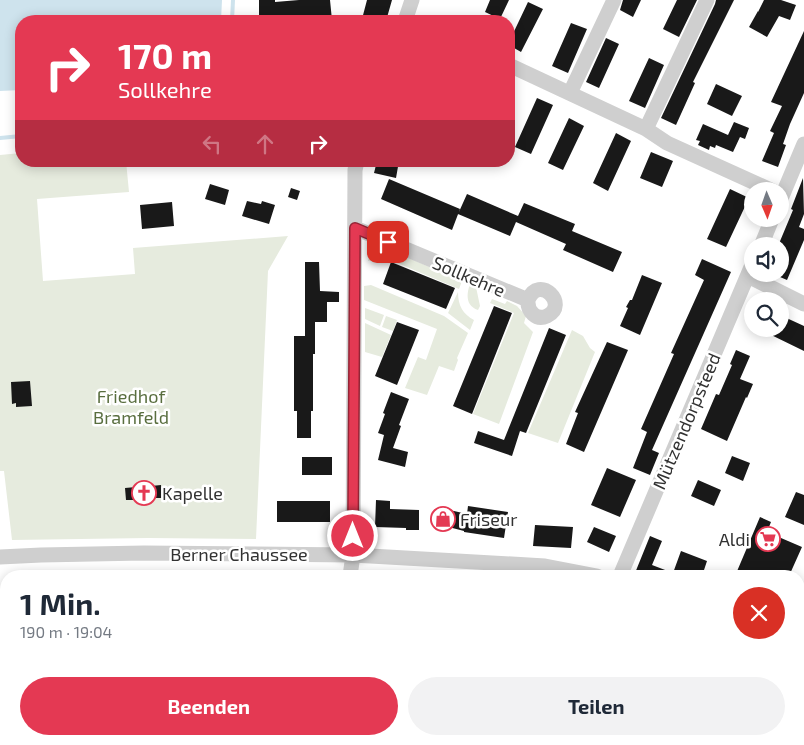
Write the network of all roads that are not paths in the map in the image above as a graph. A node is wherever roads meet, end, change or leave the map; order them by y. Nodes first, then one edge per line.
1 (412, 0) edge
2 (614, 0) edge
3 (707, 0) edge
4 (407, 15) edge
5 (515, 68) edge
6 (570, 93) junction
7 (646, 129) junction
8 (804, 144) edge
9 (356, 167) edge
10 (751, 182) edge
11 (785, 182) edge
12 (355, 228) junction
13 (745, 282) edge
14 (769, 282) edge
15 (528, 300) dead end
16 (804, 304) edge
17 (353, 555) junction
18 (0, 557) edge
19 (351, 570) edge
20 (566, 570) edge
21 (623, 570) edge

1 - 4 street
2 - 6 street
3 - 7 street
5 - 6 street
6 - 7 street
7 - 10 street
8 - 11 street
9 - 12 street
12 - 15 street, Sollkehre
12 - 17 street
13 - 21 street, Mützendorpsteed
14 - 16 street
17 - 18 street, Berner Chaussee
17 - 19 street
17 - 20 street, Berner Chaussee

